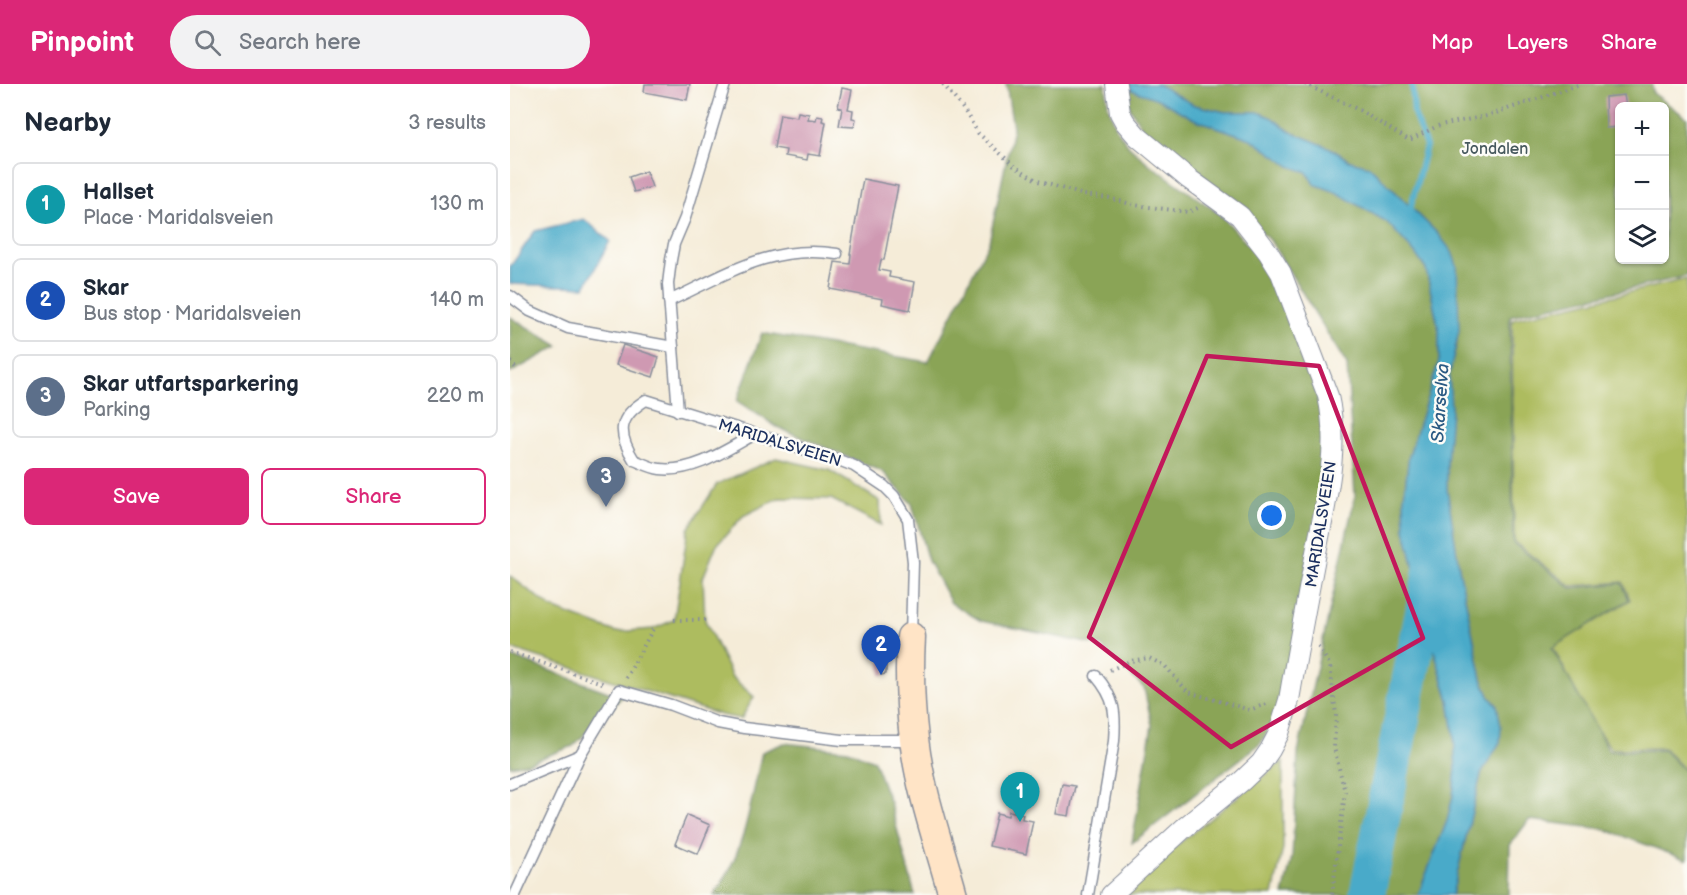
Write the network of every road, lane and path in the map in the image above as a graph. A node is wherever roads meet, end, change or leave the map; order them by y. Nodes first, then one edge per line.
1 (725, 84) edge
2 (943, 84) edge
3 (1305, 84) edge
4 (1581, 84) edge
5 (1117, 91) edge
6 (1218, 198) junction
7 (837, 254) dead end
8 (510, 296) edge
9 (669, 300) junction
10 (673, 347) junction
11 (510, 362) edge
12 (516, 368) dead end
13 (678, 411) junction
14 (755, 434) junction
15 (674, 620) dead end
16 (705, 620) dead end
17 (1302, 625) junction
18 (653, 629) dead end
19 (911, 637) joint
20 (510, 652) edge
21 (1096, 676) joint
22 (619, 690) junction
23 (1289, 700) junction
24 (914, 740) junction
25 (580, 755) junction
26 (510, 784) edge
27 (515, 895) edge
28 (954, 895) edge
29 (1088, 895) edge
30 (1111, 895) edge
31 (1332, 895) edge

1 - 9 lane
2 - 6 path
3 - 4 path
5 - 6 street, MARIDALSVEIEN
6 - 17 street, MARIDALSVEIEN
7 - 9 lane
8 - 10 lane
9 - 10 lane
10 - 13 lane
11 - 12 path
13 - 14 lane, MARIDALSVEIEN
13 - 14 lane, MARIDALSVEIEN
14 - 19 lane, MARIDALSVEIEN
15 - 16 path
17 - 23 street, MARIDALSVEIEN
17 - 31 path
18 - 22 path
19 - 24 street, MARIDALSVEIEN
20 - 22 path
21 - 23 path
21 - 29 lane
22 - 24 lane
22 - 25 lane
23 - 30 street, MARIDALSVEIEN
24 - 28 street, MARIDALSVEIEN
25 - 26 lane
25 - 27 lane

